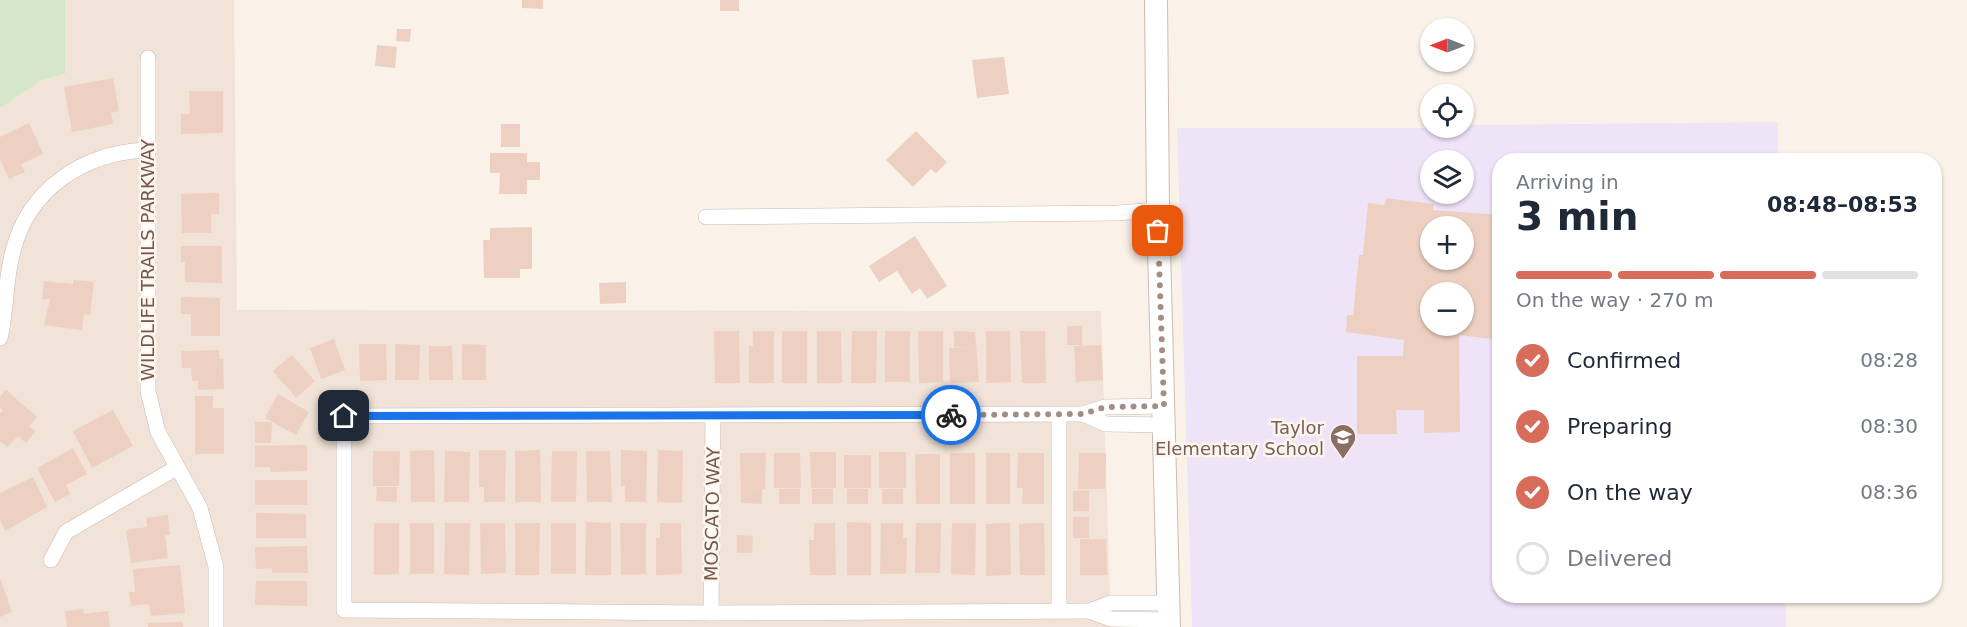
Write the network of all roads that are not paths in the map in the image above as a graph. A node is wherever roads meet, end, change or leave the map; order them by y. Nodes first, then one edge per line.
1 (1156, 0) edge
2 (147, 58) dead end
3 (146, 150) junction
4 (1158, 210) junction
5 (706, 217) dead end
6 (0, 338) edge
7 (1059, 415) junction
8 (1164, 415) junction
9 (713, 416) junction
10 (176, 468) junction
11 (51, 560) dead end
12 (1059, 611) junction
13 (711, 613) junction
14 (1169, 617) edge
15 (216, 627) edge

1 - 4 main road
2 - 3 street, WILDLIFE TRAILS PARKWAY
3 - 6 street
3 - 10 street, WILDLIFE TRAILS PARKWAY
4 - 5 street
4 - 8 main road
7 - 8 street
7 - 9 street
7 - 12 street
8 - 14 main road
9 - 13 street, MOSCATO WAY
9 - 13 street
10 - 11 street
10 - 15 street, WILDLIFE TRAILS PARKWAY
12 - 13 street
12 - 14 street

